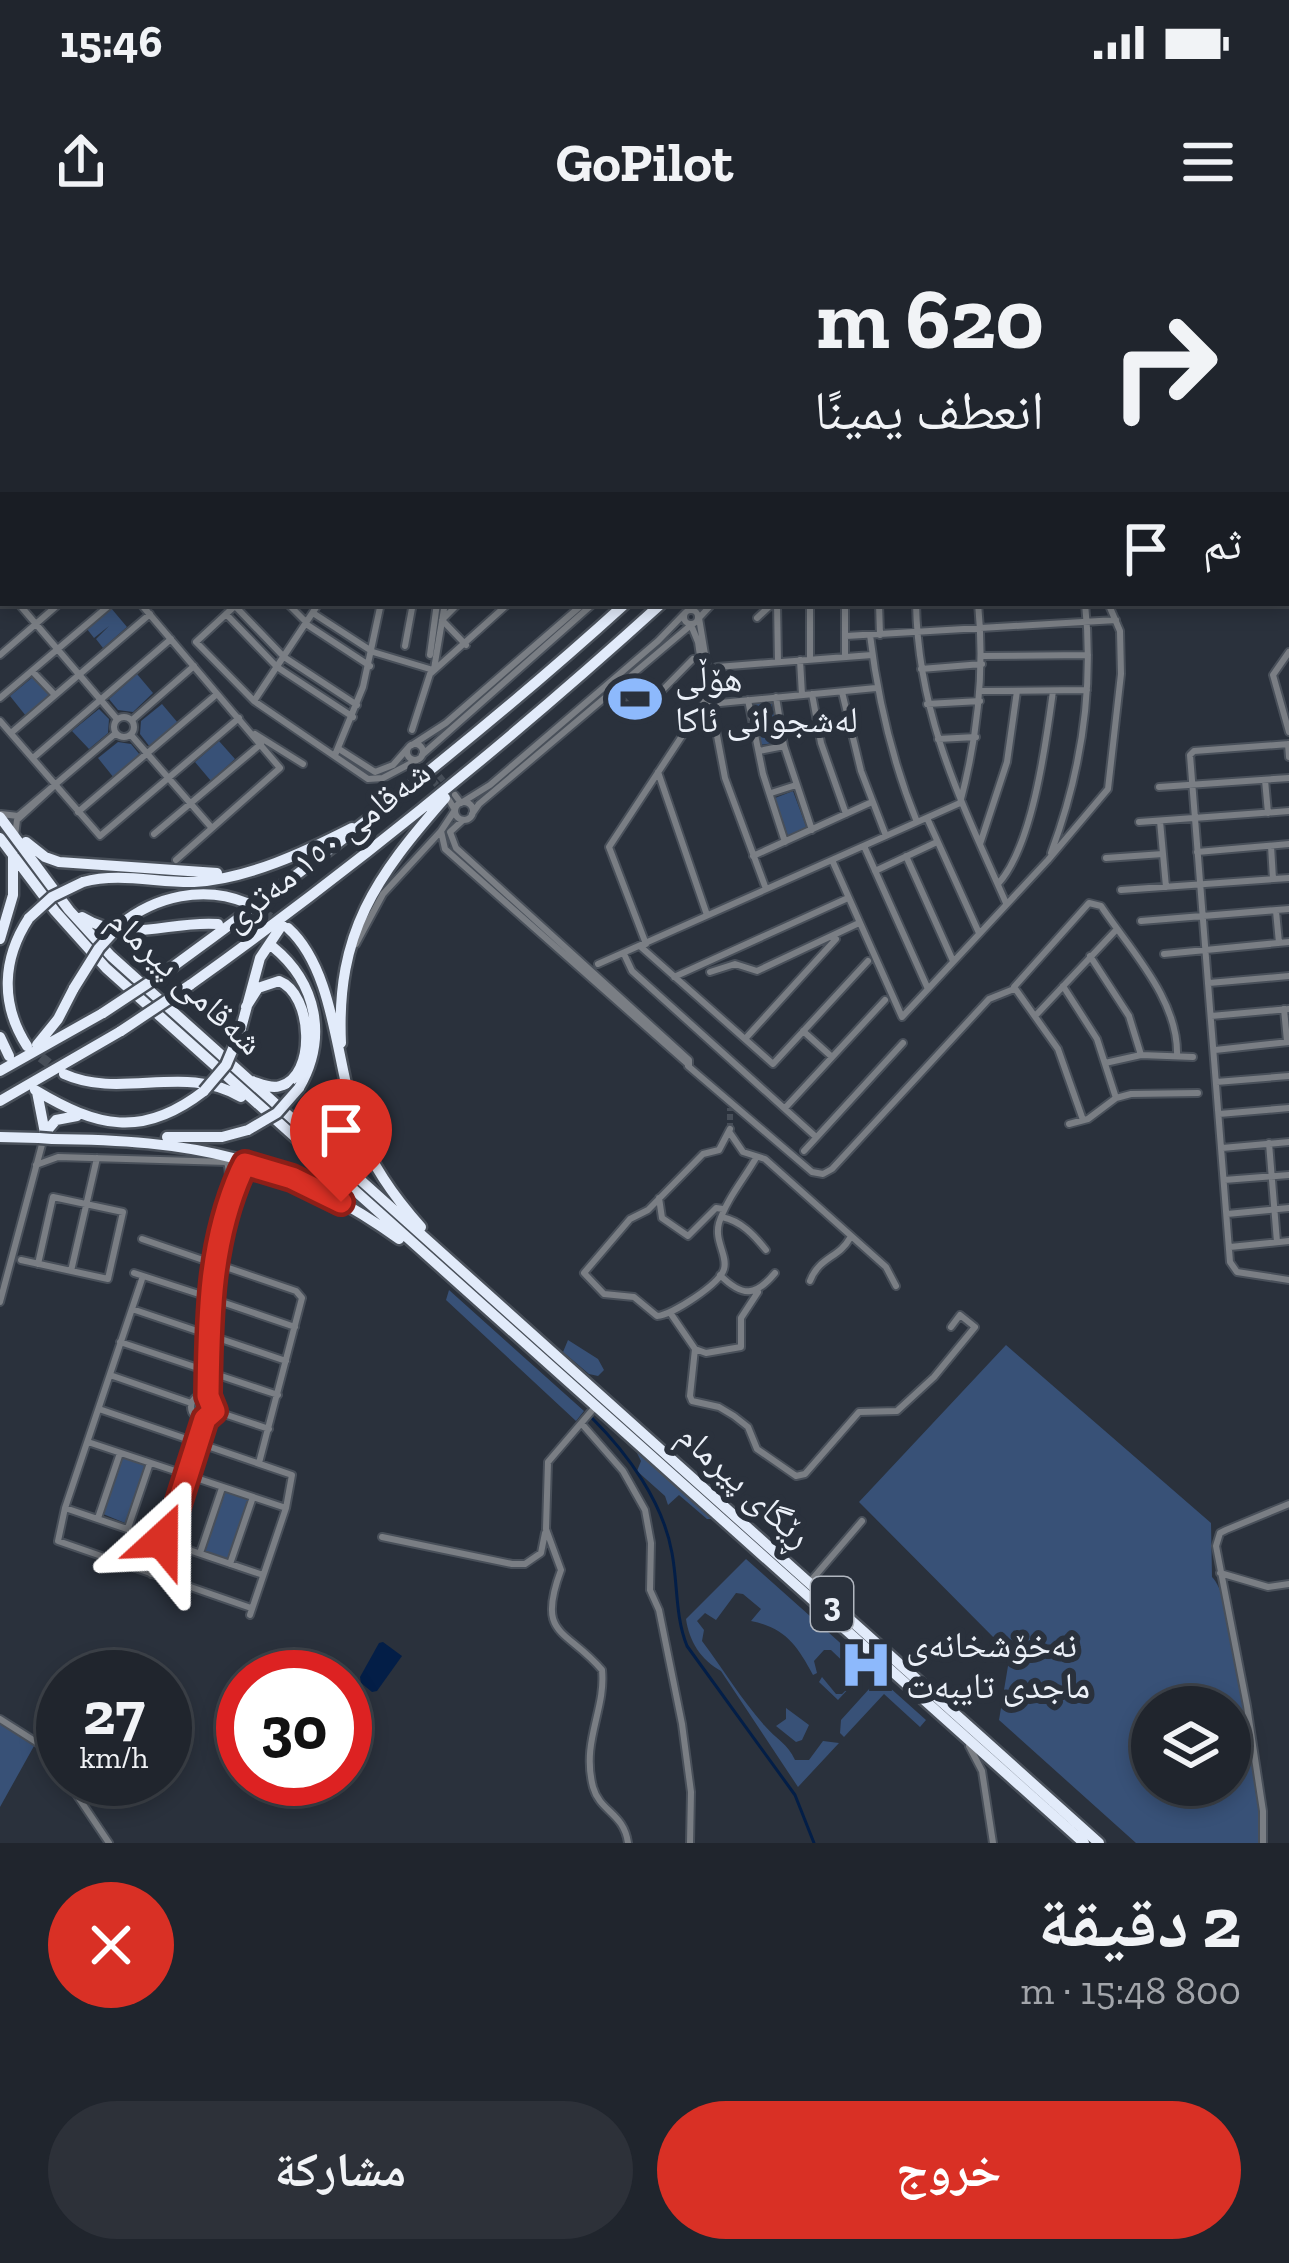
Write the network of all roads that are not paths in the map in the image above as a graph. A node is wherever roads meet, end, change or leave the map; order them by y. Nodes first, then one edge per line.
1 (21, 606) edge
2 (57, 606) edge
3 (108, 606) edge
4 (143, 606) edge
5 (235, 606) edge
6 (239, 606) edge
7 (290, 606) edge
8 (308, 606) edge
9 (317, 606) edge
10 (412, 606) edge
11 (440, 606) edge
12 (441, 606) edge
13 (456, 606) edge
14 (506, 606) edge
15 (581, 606) edge
16 (591, 606) edge
17 (623, 606) edge
18 (659, 606) edge
19 (692, 606) edge
20 (709, 606) edge
21 (771, 606) edge
22 (775, 606) edge
23 (810, 606) edge
24 (845, 606) edge
25 (879, 606) edge
26 (916, 606) edge
27 (978, 606) edge
28 (1085, 606) edge
29 (1109, 606) edge
30 (381, 607) edge
31 (686, 611) junction
32 (313, 612) junction
33 (150, 614) junction
34 (226, 614) junction
35 (699, 618) junction
36 (757, 618) dead end
37 (442, 620) junction
38 (1113, 620) junction
39 (1087, 622) junction
40 (306, 623) junction
41 (36, 624) junction
42 (691, 625) junction
43 (981, 629) junction
44 (682, 632) junction
45 (916, 633) junction
46 (869, 635) junction
47 (880, 635) junction
48 (0, 636) edge
49 (846, 636) junction
50 (171, 639) junction
51 (698, 642) junction
52 (466, 645) junction
53 (405, 646) dead end
54 (9, 647) junction
55 (58, 649) junction
56 (373, 652) junction
57 (1289, 652) edge
58 (0, 655) edge
59 (430, 655) dead end
60 (872, 655) junction
61 (1088, 656) junction
62 (284, 657) junction
63 (844, 657) junction
64 (693, 659) dead end
65 (810, 659) junction
66 (800, 660) junction
67 (982, 660) junction
68 (778, 662) junction
69 (194, 666) junction
70 (370, 666) junction
71 (277, 667) junction
72 (921, 669) junction
73 (434, 670) junction
74 (33, 672) junction
75 (80, 674) junction
76 (876, 688) junction
77 (612, 691) junction
78 (980, 691) junction
79 (1017, 691) junction
80 (1052, 691) junction
81 (1087, 691) junction
82 (842, 692) junction
83 (218, 693) junction
84 (812, 694) junction
85 (55, 695) junction
86 (802, 695) junction
87 (776, 697) junction
88 (0, 698) edge
89 (101, 699) junction
90 (709, 700) junction
91 (748, 700) junction
92 (254, 701) junction
93 (980, 701) junction
94 (927, 704) junction
95 (357, 705) junction
96 (352, 717) junction
97 (239, 718) junction
98 (117, 719) junction
99 (132, 720) junction
100 (0, 721) edge
101 (249, 730) junction
102 (412, 730) dead end
103 (1289, 732) edge
104 (10, 733) junction
105 (116, 734) junction
106 (131, 735) junction
107 (976, 737) junction
108 (936, 739) junction
109 (261, 744) junction
110 (1289, 744) edge
111 (410, 746) junction
112 (784, 746) junction
113 (337, 752) junction
114 (757, 752) junction
115 (147, 753) junction
116 (1289, 757) edge
117 (32, 758) junction
118 (420, 758) junction
119 (303, 764) dead end
120 (658, 772) junction
121 (169, 778) junction
122 (1289, 778) edge
123 (1265, 780) junction
124 (55, 785) junction
125 (796, 785) junction
126 (1192, 786) junction
127 (1159, 787) dead end
128 (769, 794) junction
129 (455, 799) junction
130 (872, 802) junction
131 (960, 802) junction
132 (190, 803) junction
133 (1289, 811) edge
134 (78, 812) junction
135 (1268, 813) junction
136 (472, 814) junction
137 (846, 814) junction
138 (0, 815) edge
139 (927, 818) junction
140 (1195, 818) junction
141 (371, 819) junction
142 (463, 820) junction
143 (1160, 821) junction
144 (917, 822) junction
145 (1139, 822) dead end
146 (212, 829) junction
147 (812, 830) junction
148 (440, 831) junction
149 (450, 832) junction
150 (154, 834) dead end
151 (886, 836) junction
152 (15, 837) junction
153 (0, 838) edge
154 (785, 842) junction
155 (938, 842) junction
156 (1289, 844) edge
157 (980, 845) junction
158 (1270, 845) junction
159 (864, 846) junction
160 (1197, 852) junction
161 (1163, 854) junction
162 (13, 856) junction
163 (753, 856) junction
164 (907, 856) junction
165 (1106, 858) dead end
166 (176, 860) dead end
167 (832, 860) junction
168 (1048, 860) junction
169 (256, 868) junction
170 (875, 871) junction
171 (1273, 878) junction
172 (1289, 878) edge
173 (998, 884) junction
174 (1200, 884) junction
175 (1166, 886) junction
176 (766, 889) junction
177 (1121, 890) dead end
178 (310, 898) junction
179 (848, 898) junction
180 (247, 903) tunnel mouth
181 (1006, 903) junction
182 (10, 908) junction
183 (69, 910) junction
184 (1276, 910) junction
185 (1289, 910) edge
186 (707, 915) junction
187 (1203, 917) junction
188 (1142, 921) dead end
189 (859, 923) junction
190 (218, 924) tunnel mouth
191 (0, 928) edge
192 (287, 928) tunnel mouth
193 (1117, 929) junction
194 (980, 933) junction
195 (0, 939) edge
196 (836, 939) dead end
197 (1289, 942) edge
198 (1279, 943) junction
199 (644, 945) junction
200 (273, 946) tunnel mouth
201 (350, 951) junction
202 (1206, 951) junction
203 (624, 954) junction
204 (1164, 954) dead end
205 (1090, 956) junction
206 (868, 961) dead end
207 (953, 961) junction
208 (591, 969) junction
209 (710, 973) dead end
210 (674, 976) junction
211 (1289, 976) edge
212 (1208, 983) junction
213 (1063, 986) junction
214 (928, 989) junction
215 (1015, 989) junction
216 (885, 1000) dead end
217 (246, 1007) junction
218 (1287, 1009) edge
219 (1036, 1014) junction
220 (1211, 1016) junction
221 (803, 1031) junction
222 (0, 1037) edge
223 (745, 1039) junction
224 (1288, 1042) edge
225 (903, 1043) dead end
226 (1214, 1050) junction
227 (25, 1052) junction
228 (1141, 1055) junction
229 (9, 1056) dead end
230 (1177, 1056) junction
231 (832, 1057) junction
232 (1193, 1058) dead end
233 (1105, 1063) junction
234 (0, 1071) edge
235 (64, 1074) tunnel mouth
236 (1289, 1076) edge
237 (248, 1080) junction
238 (345, 1082) junction
239 (1216, 1082) junction
240 (1198, 1093) dead end
241 (730, 1098) junction
242 (1116, 1098) junction
243 (0, 1100) edge
244 (1077, 1100) junction
245 (259, 1106) junction
246 (730, 1108) tunnel mouth
247 (785, 1108) junction
248 (1289, 1108) edge
249 (1219, 1114) junction
250 (86, 1118) junction
251 (1082, 1120) junction
252 (0, 1137) edge
253 (45, 1137) junction
254 (816, 1137) junction
255 (122, 1139) junction
256 (1289, 1142) edge
257 (1269, 1143) junction
258 (1222, 1148) junction
259 (804, 1151) dead end
260 (97, 1158) junction
261 (756, 1158) junction
262 (227, 1162) junction
263 (245, 1164) junction
264 (36, 1165) junction
265 (269, 1169) junction
266 (1289, 1175) edge
267 (1272, 1177) junction
268 (1224, 1180) junction
269 (660, 1195) junction
270 (86, 1204) junction
271 (1289, 1208) edge
272 (1274, 1210) junction
273 (723, 1213) junction
274 (1227, 1214) junction
275 (850, 1238) junction
276 (142, 1239) dead end
277 (1289, 1241) edge
278 (1277, 1243) junction
279 (425, 1246) junction
280 (1230, 1247) junction
281 (766, 1250) dead end
282 (21, 1260) dead end
283 (210, 1262) junction
284 (38, 1264) junction
285 (71, 1271) junction
286 (134, 1273) dead end
287 (775, 1273) dead end
288 (720, 1275) junction
289 (143, 1276) junction
290 (1289, 1280) edge
291 (810, 1281) dead end
292 (896, 1286) dead end
293 (758, 1292) junction
294 (206, 1297) junction
295 (0, 1302) edge
296 (132, 1310) junction
297 (671, 1314) junction
298 (295, 1327) junction
299 (951, 1327) dead end
300 (204, 1334) junction
301 (120, 1342) junction
302 (695, 1349) junction
303 (286, 1361) junction
304 (561, 1368) junction
305 (205, 1371) junction
306 (110, 1375) junction
307 (278, 1395) junction
308 (205, 1396) junction
309 (191, 1402) junction
310 (595, 1407) junction
311 (99, 1409) junction
312 (214, 1411) junction
313 (201, 1419) junction
314 (580, 1423) junction
315 (269, 1429) junction
316 (88, 1442) junction
317 (197, 1442) junction
318 (120, 1453) junction
319 (150, 1463) junction
320 (259, 1463) junction
321 (187, 1475) junction
322 (222, 1487) junction
323 (253, 1497) junction
324 (1289, 1504) edge
325 (65, 1508) junction
326 (286, 1508) junction
327 (98, 1519) junction
328 (862, 1521) dead end
329 (128, 1529) junction
330 (546, 1529) junction
331 (382, 1537) dead end
332 (164, 1541) junction
333 (200, 1553) junction
334 (230, 1564) junction
335 (153, 1574) junction
336 (1220, 1574) junction
337 (263, 1575) junction
338 (809, 1583) junction
339 (1289, 1584) edge
340 (905, 1679) junction
341 (0, 1719) edge
342 (964, 1738) junction
343 (36, 1742) edge
344 (1015, 1781) junction
345 (987, 1796) junction
346 (84, 1806) edge
347 (1082, 1836) edge
348 (109, 1843) edge
349 (628, 1843) edge
350 (690, 1843) edge
351 (992, 1843) edge
352 (1100, 1843) edge
353 (1263, 1843) edge

1 - 41 street
2 - 41 street
3 - 55 street
4 - 33 street
5 - 34 street
6 - 62 street
7 - 40 street
8 - 32 street
9 - 32 street
10 - 53 street
11 - 59 street
12 - 37 street
13 - 37 street
14 - 52 street
15 - 111 street
16 - 118 street
17 - 141 highway, شەقامی ١٥٠ مەتری
18 - 129 highway, شەقامی ١٥٠ مەتری
19 - 31 street
20 - 35 street
21 - 36 street
22 - 68 street
23 - 65 street
24 - 49 street
25 - 47 street
26 - 45 street
27 - 43 street
28 - 39 street
29 - 38 street
30 - 56 street
31 - 35 street
31 - 42 street
31 - 129 street
32 - 40 street
32 - 56 street
33 - 50 street
33 - 75 street
34 - 71 street
34 - 92 street
35 - 42 street
35 - 90 street
37 - 52 street
37 - 73 street
38 - 39 street
38 - 168 street
39 - 43 street
39 - 61 street
40 - 62 street
40 - 70 street
41 - 54 street
41 - 55 street
42 - 44 street
42 - 51 street
43 - 45 street
43 - 67 street
44 - 51 street
44 - 77 street
45 - 47 street
45 - 72 street
46 - 47 street
46 - 49 street
46 - 60 street
48 - 54 street
49 - 63 street
50 - 69 street
50 - 89 street
51 - 90 street
52 - 73 street
54 - 58 street
55 - 74 street
55 - 75 street
56 - 70 street
56 - 73 street
57 - 103 street
60 - 63 street
60 - 76 street
61 - 67 street
61 - 81 street
62 - 71 street
62 - 95 street
63 - 65 street
64 - 77 street
65 - 66 street
66 - 68 street
66 - 86 street
67 - 72 street
67 - 78 street
68 - 91 street
69 - 83 street
69 - 99 street
70 - 95 street
71 - 92 street
71 - 96 street
72 - 94 street
73 - 102 street
74 - 85 street
74 - 88 street
75 - 85 street
75 - 89 street
76 - 82 street
76 - 144 street
77 - 136 street
78 - 79 street
78 - 93 street
79 - 80 street
79 - 157 street
80 - 81 street
80 - 173 street
81 - 168 street
82 - 84 street
82 - 130 street
83 - 97 street
83 - 115 street
84 - 86 street
84 - 137 street
85 - 104 street
86 - 87 street
87 - 91 street
87 - 112 street
89 - 98 street
89 - 117 street
90 - 120 street
90 - 163 street
91 - 114 street
92 - 113 street
93 - 94 street
93 - 107 street
94 - 108 street
95 - 96 street
96 - 113 street
97 - 101 street
97 - 121 street
98 - 99 street
98 - 105 street
99 - 106 street
100 - 104 street
101 - 109 street
101 - 119 street
104 - 117 street
105 - 106 street
105 - 124 street
106 - 115 street
107 - 108 street
107 - 131 street
108 - 131 street
109 - 132 street
109 - 146 street
110 - 116 street
110 - 126 street
111 - 113 street
111 - 118 street
111 - 118 street
112 - 114 street
112 - 125 street
113 - 118 street
114 - 128 street
115 - 121 street
115 - 134 street
117 - 124 street
120 - 186 street
120 - 199 street
121 - 132 street
121 - 134 street
122 - 123 street
123 - 126 street
123 - 135 street
124 - 134 street
124 - 138 street
124 - 152 street
125 - 128 street
125 - 147 street
126 - 127 street
126 - 140 street
128 - 154 street
129 - 136 street
129 - 142 street
129 - 148 street
129 - 178 highway, شەقامی ١٥٠ مەتری
129 - 201 highway
130 - 137 street
130 - 151 street
131 - 139 street
131 - 157 street
132 - 146 street
132 - 150 street
133 - 135 street
135 - 140 street
136 - 142 street
137 - 147 street
138 - 152 highway, شەقامی پیرمام / 3
139 - 144 street
139 - 155 street
140 - 143 street
140 - 160 street
141 - 169 highway
141 - 227 highway, شەقامی ١٥٠ مەتری, bridge
142 - 149 street
143 - 145 street
143 - 161 street
144 - 151 street
146 - 166 street
147 - 154 street
148 - 149 street
148 - 201 street
148 - 208 street
149 - 208 street
151 - 159 street
152 - 169 highway
152 - 183 highway, شەقامی پیرمام / 3
153 - 162 highway, شەقامی پیرمام / 3
154 - 163 street
155 - 164 street
155 - 194 street
156 - 158 street
157 - 173 street
158 - 160 street
158 - 171 street
159 - 167 street
159 - 170 street
160 - 174 street
161 - 165 street
161 - 175 street
162 - 182 highway
162 - 245 highway, شەقامی پیرمام / 3
163 - 176 street
164 - 170 street
164 - 207 street
167 - 176 street
167 - 179 street
168 - 181 street
169 - 227 highway, bridge
170 - 214 street
171 - 172 street
171 - 174 street
173 - 181 street
174 - 175 street
174 - 187 street
175 - 177 street
176 - 186 street
178 - 217 highway
178 - 243 highway, شەقامی ١٥٠ مەتری, bridge
179 - 189 street
179 - 210 street
180 - 227 highway, bridge
181 - 194 street
182 - 191 highway
182 - 195 highway
183 - 190 highway
183 - 237 highway, شەقامی پیرمام / 3
184 - 185 street
184 - 187 street
184 - 198 street
186 - 199 street
187 - 188 street
187 - 202 street
189 - 209 street
189 - 214 street
192 - 238 highway
193 - 205 street
193 - 215 street
193 - 230 street
194 - 207 street
196 - 223 street
197 - 198 street
198 - 202 street
199 - 203 street
199 - 210 street
200 - 255 highway, bridge
201 - 238 highway
202 - 204 street
202 - 212 street
203 - 208 street
203 - 247 street
205 - 213 street
205 - 228 street
206 - 221 street
207 - 214 street
208 - 241 street
210 - 223 street
211 - 212 street
212 - 220 street
213 - 219 street
213 - 233 street
215 - 219 street
215 - 241 street
216 - 231 street
217 - 237 highway
217 - 250 highway, bridge
218 - 220 street
218 - 224 street
219 - 244 street
220 - 226 street
221 - 223 street
221 - 231 street
222 - 229 highway
224 - 226 street
225 - 254 street
226 - 239 street
227 - 234 highway, شەقامی ١٥٠ مەتری
228 - 230 street
228 - 233 street
230 - 232 street
231 - 247 street
233 - 242 street
235 - 245 highway
236 - 239 street
237 - 279 highway, شەقامی پیرمام / 3
238 - 279 highway
239 - 249 street
240 - 242 street
241 - 246 street
242 - 251 street
244 - 251 street
244 - 251 street
245 - 279 highway, شەقامی پیرمام / 3
247 - 254 street
248 - 249 street
249 - 258 street
250 - 253 highway
250 - 253 highway
252 - 253 highway
253 - 255 highway
253 - 264 street
254 - 259 street
255 - 265 highway
256 - 257 street
257 - 258 street
257 - 267 street
258 - 268 street
260 - 262 street
260 - 264 street
260 - 270 street
261 - 269 street
261 - 273 street
261 - 275 street
262 - 263 street
262 - 283 street
263 - 265 street
263 - 283 street
264 - 295 street
265 - 279 highway
266 - 267 street
267 - 268 street
267 - 272 street
268 - 274 street
269 - 273 street
269 - 297 street
270 - 284 street
270 - 285 street
270 - 285 street
271 - 272 street
272 - 274 street
272 - 278 street
273 - 281 street
273 - 288 street
274 - 280 street
275 - 291 street
275 - 292 street
276 - 283 street
277 - 278 street
278 - 280 street
279 - 304 highway, شەقامی پیرمام / 3
280 - 290 street
282 - 284 street
283 - 294 street
283 - 298 street
284 - 285 street
286 - 289 street
287 - 293 street
288 - 293 street
288 - 297 street
289 - 294 street
289 - 296 street
293 - 302 street
294 - 298 street
294 - 300 street
296 - 300 street
296 - 301 street
297 - 302 street
298 - 303 street
299 - 302 street
300 - 303 street
300 - 305 street
301 - 305 street
301 - 306 street
303 - 307 street
304 - 310 highway, ڕێگای پیرمام / 3
304 - 338 highway, ڕێگای پیرمام / 3
305 - 307 street
305 - 308 street
306 - 309 street
306 - 311 street
307 - 315 street
308 - 309 street
308 - 312 street
309 - 313 street
310 - 314 street
310 - 340 highway, ڕێگای پیرمام / 3
311 - 316 street
311 - 317 street
312 - 313 street
312 - 315 street
313 - 317 street
314 - 330 street
314 - 350 street
315 - 320 street
316 - 318 street
316 - 325 street
317 - 320 street
317 - 321 street
318 - 319 street
318 - 327 street
319 - 321 street
319 - 329 street
320 - 326 street
321 - 322 street
321 - 332 street
322 - 323 street
322 - 333 street
323 - 326 street
323 - 334 street
324 - 336 street
325 - 327 street
325 - 335 street
326 - 337 street
327 - 329 street
328 - 338 street
329 - 332 street
330 - 331 street
330 - 349 street
332 - 333 street
332 - 335 street
333 - 334 street
334 - 337 street
335 - 337 street
336 - 339 street
336 - 353 street
338 - 340 highway, ڕێگای پیرمام / 3
340 - 342 highway, ڕێگای پیرمام / 3
340 - 347 highway, ڕێگای پیرمام / 3
341 - 343 street
342 - 344 highway, ڕێگای پیرمام / 3
342 - 345 street
344 - 345 street
344 - 347 highway, ڕێگای پیرمام / 3
345 - 351 street
346 - 348 street
347 - 352 highway, ڕێگای پیرمام / 3

